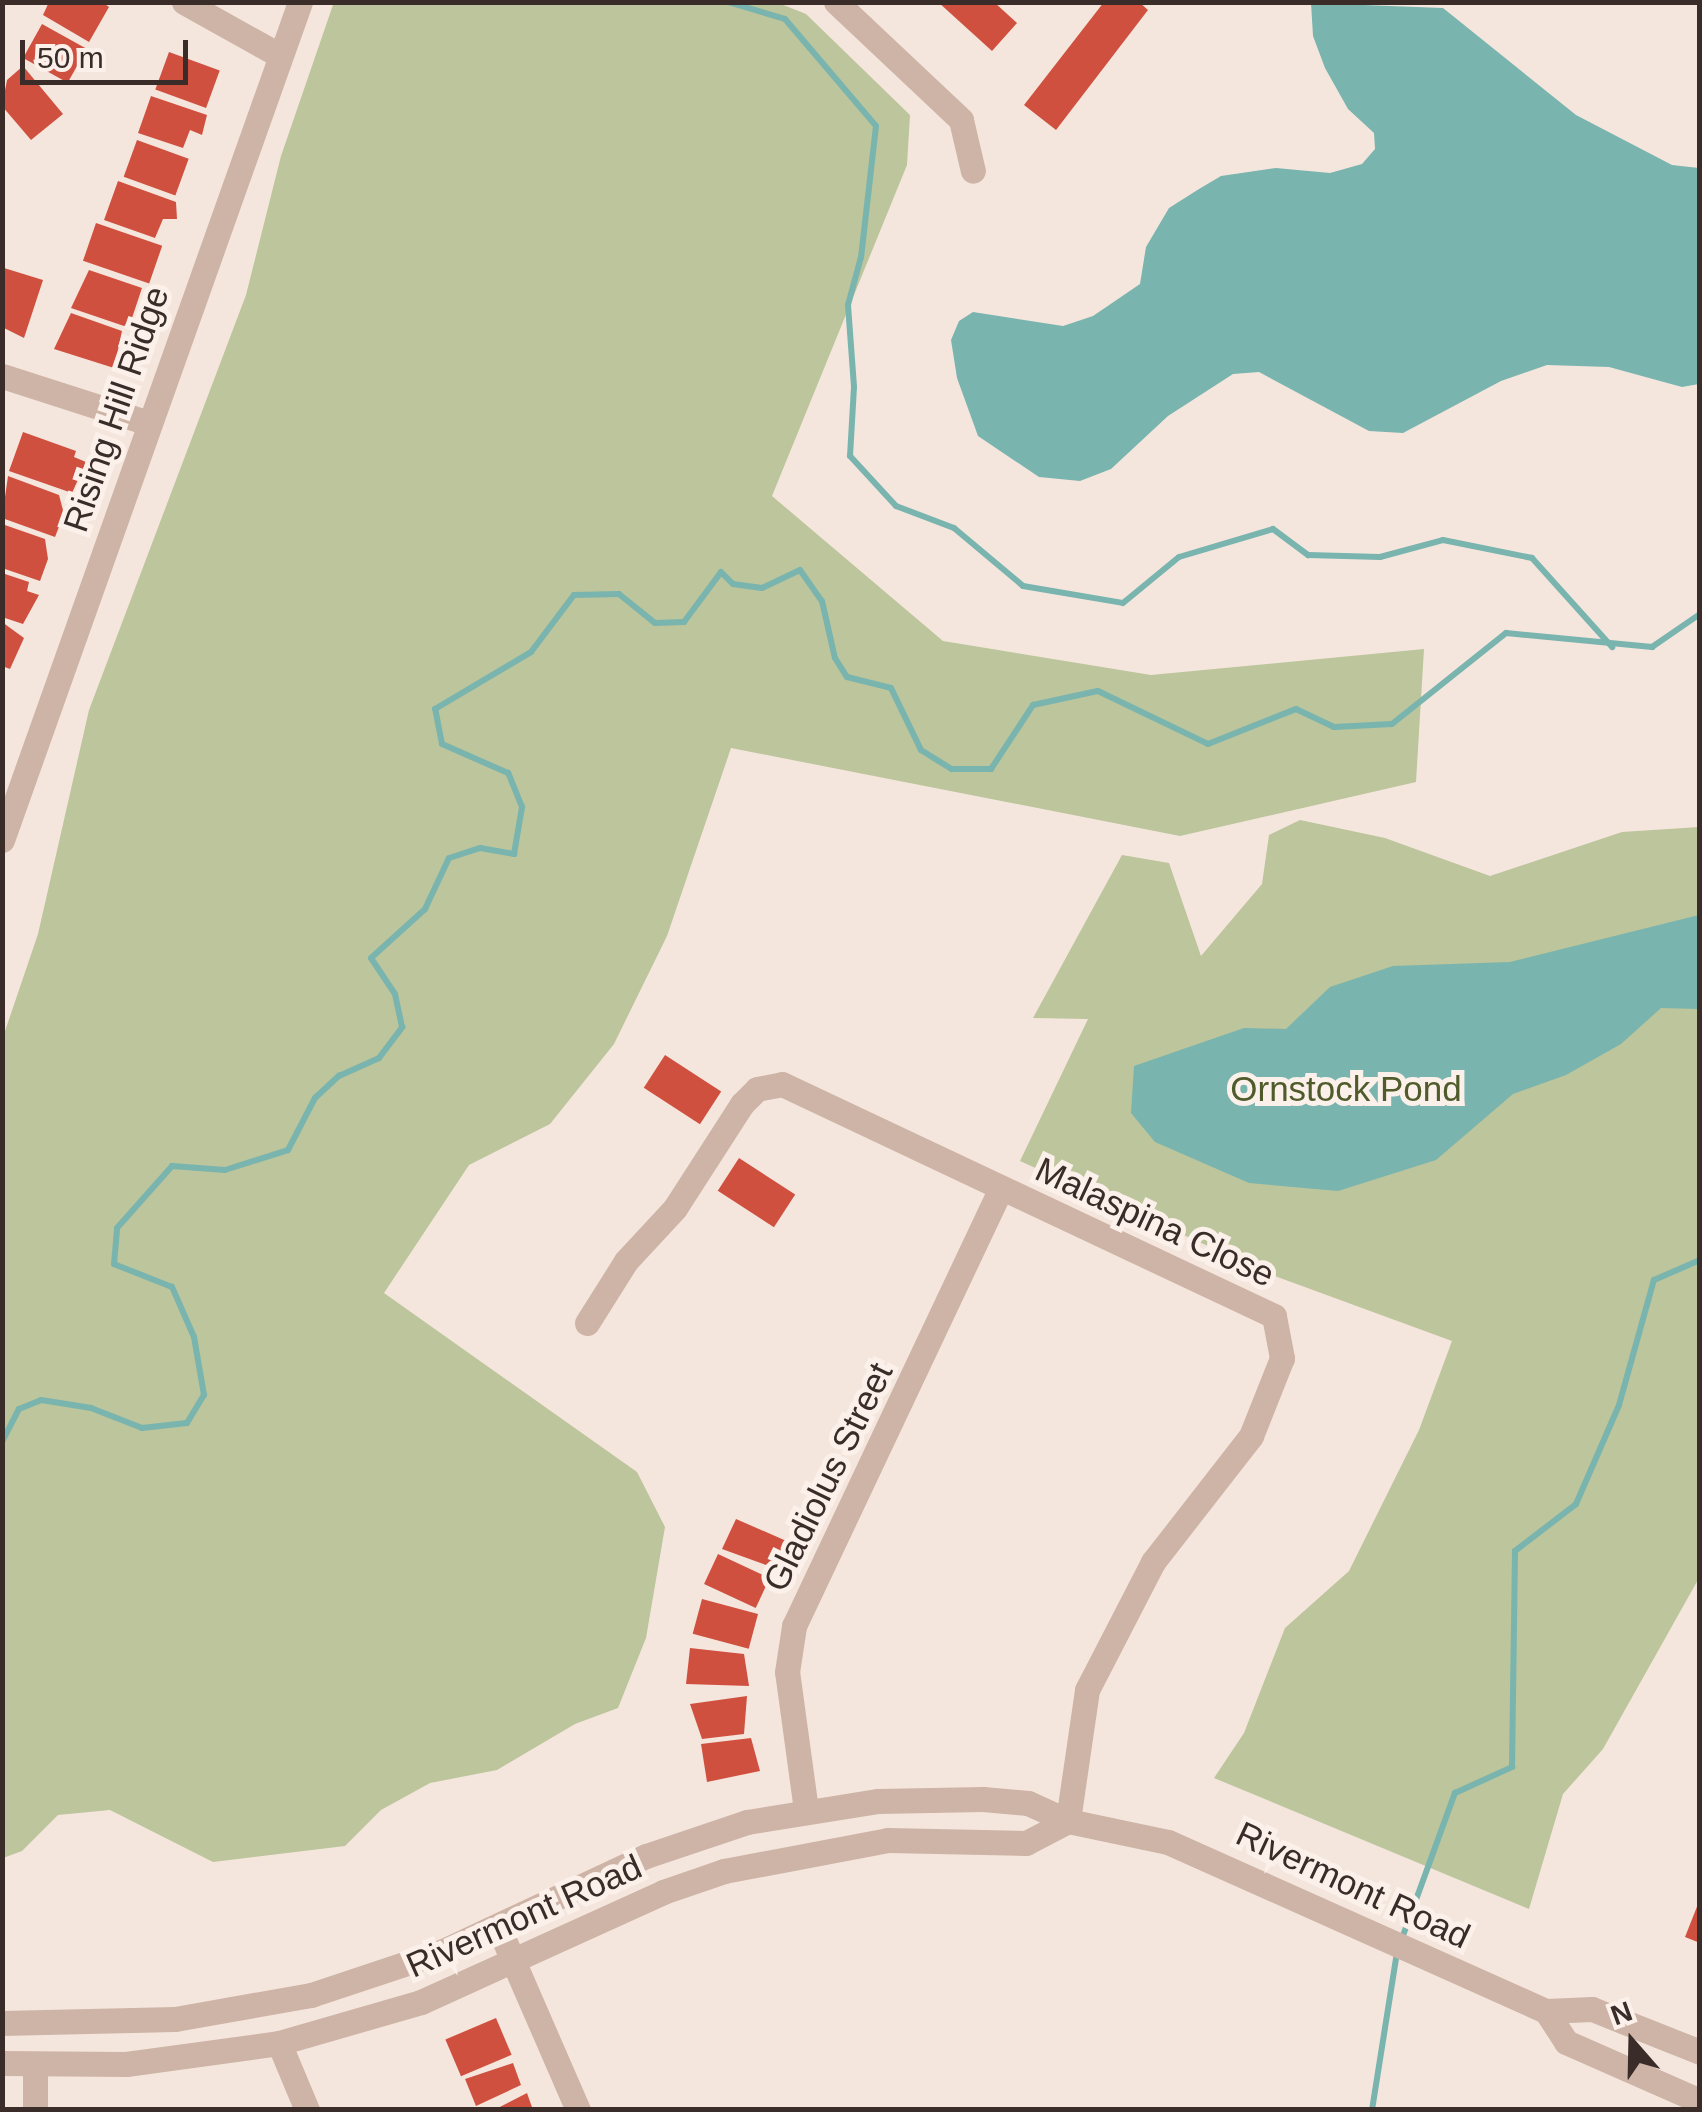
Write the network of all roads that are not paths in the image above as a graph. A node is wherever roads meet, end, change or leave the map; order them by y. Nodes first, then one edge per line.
1 (184, 2) edge
2 (300, 2) edge
3 (836, 2) edge
4 (277, 54) junction
5 (972, 171) dead end
6 (2, 376) edge
7 (148, 423) junction
8 (2, 840) edge
9 (1002, 1189) junction
10 (587, 1322) dead end
11 (806, 1810) junction
12 (1068, 1821) junction
13 (498, 1926) junction
14 (514, 1963) junction
15 (1546, 2012) junction
16 (2, 2023) edge
17 (278, 2043) junction
18 (1700, 2052) edge
19 (2, 2064) edge
20 (36, 2066) junction
21 (1700, 2101) edge
22 (35, 2110) edge
23 (307, 2110) edge
24 (578, 2110) edge

1 - 4 street
2 - 4 street, Rising Hill Ridge
3 - 5 street
4 - 7 street, Rising Hill Ridge
6 - 7 street
7 - 8 street, Rising Hill Ridge
9 - 10 street, Malaspina Close
9 - 11 street, Gladiolus Street
9 - 12 street, Malaspina Close
11 - 12 street, Rivermont Road
11 - 13 street, Rivermont Road
12 - 14 street, Rivermont Road
12 - 15 street, Rivermont Road
13 - 14 street
13 - 16 street, Rivermont Road
14 - 17 street, Rivermont Road
14 - 24 street
15 - 18 street, Rivermont Road
15 - 21 street, Rivermont Road
17 - 20 street, Rivermont Road
17 - 23 street
19 - 20 street, Rivermont Road
20 - 22 street

